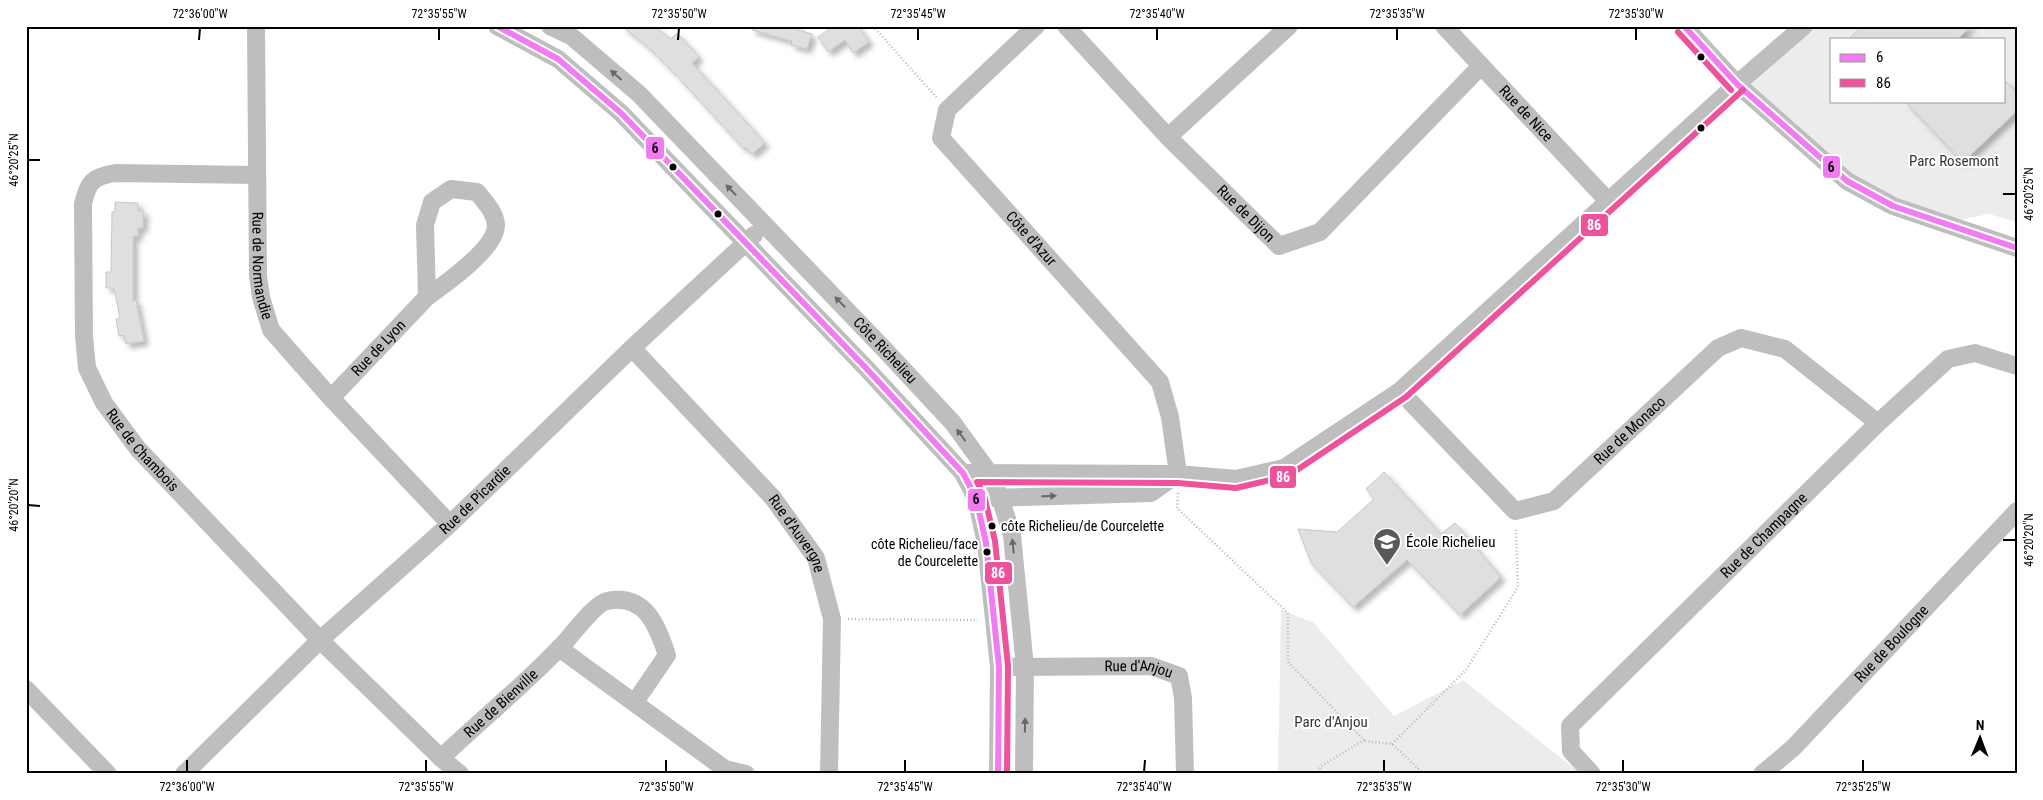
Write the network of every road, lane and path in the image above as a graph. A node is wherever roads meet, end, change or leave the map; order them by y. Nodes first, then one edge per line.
1 (256, 26) edge
2 (497, 26) edge
3 (550, 26) edge
4 (873, 26) edge
5 (1036, 26) edge
6 (1066, 26) edge
7 (1288, 26) edge
8 (1444, 26) edge
9 (1684, 26) edge
10 (1804, 26) edge
11 (1480, 67) junction
12 (1737, 84) junction
13 (947, 110) junction
14 (1168, 138) junction
15 (256, 175) junction
16 (1608, 201) junction
17 (765, 225) junction
18 (746, 243) junction
19 (2017, 248) edge
20 (427, 297) junction
21 (632, 348) junction
22 (2017, 366) edge
23 (1400, 391) junction
24 (331, 398) junction
25 (1878, 423) junction
26 (963, 473) junction
27 (990, 474) junction
28 (1178, 474) junction
29 (1000, 497) junction
30 (976, 498) junction
31 (1515, 511) junction
32 (2017, 511) edge
33 (450, 524) junction
34 (832, 619) junction
35 (994, 620) junction
36 (320, 640) junction
37 (560, 648) junction
38 (999, 667) junction
39 (1026, 667) junction
40 (26, 689) edge
41 (634, 702) junction
42 (1364, 740) junction
43 (1392, 744) junction
44 (441, 758) junction
45 (108, 774) edge
46 (184, 774) edge
47 (460, 774) edge
48 (746, 774) edge
49 (829, 774) edge
50 (998, 774) edge
51 (1024, 774) edge
52 (1185, 774) edge
53 (1318, 774) edge
54 (1424, 774) edge
55 (1592, 774) edge
56 (1762, 774) edge

1 - 15 street, Rue de Normandie
2 - 18 street, Côte Richelieu
17 -> 3 street, Côte Richelieu
4 - 13 path
5 - 13 street
6 - 14 street, Rue de Dijon
7 - 14 street
8 - 11 street, Rue de Nice
9 - 12 street
10 - 12 street
11 - 14 street, Rue de Dijon
11 - 16 street, Rue de Nice
12 - 16 street
12 - 19 street
13 - 28 street, Côte d'Azur
15 - 24 street, Rue de Normandie
15 - 36 street, Rue de Chambois
16 - 23 street
17 - 18 street, Rue de Picardie
27 -> 17 street, Côte Richelieu
18 - 21 street, Rue de Picardie
18 - 26 street, Côte Richelieu
20 - 20 street, Rue de Lyon
20 - 24 street, Rue de Lyon
21 - 33 street, Rue de Picardie
21 - 34 street, Rue d'Auvergne
22 - 25 street, Rue de Champagne
23 - 28 street
23 - 31 street
24 - 33 street, Rue de Normandie
25 - 31 street, Rue de Monaco
25 - 55 street, Rue de Champagne
26 - 27 street
26 - 30 street, Côte Richelieu
27 - 28 street
27 - 29 street, Côte Richelieu
29 -> 28 street
28 - 42 path
29 - 30 street
39 -> 29 street, Côte Richelieu
30 - 35 street, Côte Richelieu
31 - 43 path
32 - 56 street, Rue de Boulogne
33 - 36 street, Rue de Picardie
34 - 35 path
34 - 49 street, Rue d'Auvergne
35 - 38 street, Côte Richelieu
36 - 44 street, Rue de Chambois
36 - 46 street, Rue de Picardie
37 - 41 street
37 - 41 street, Rue de Bienville
37 - 44 street, Rue de Bienville
38 - 39 street, Rue d'Anjou
38 - 50 street, Côte Richelieu
51 -> 39 street, Côte Richelieu
39 - 52 street, Rue d'Anjou
40 - 45 street
41 - 48 street
42 - 43 path
42 - 53 path
43 - 54 path
44 - 47 street, Rue de Chambois

